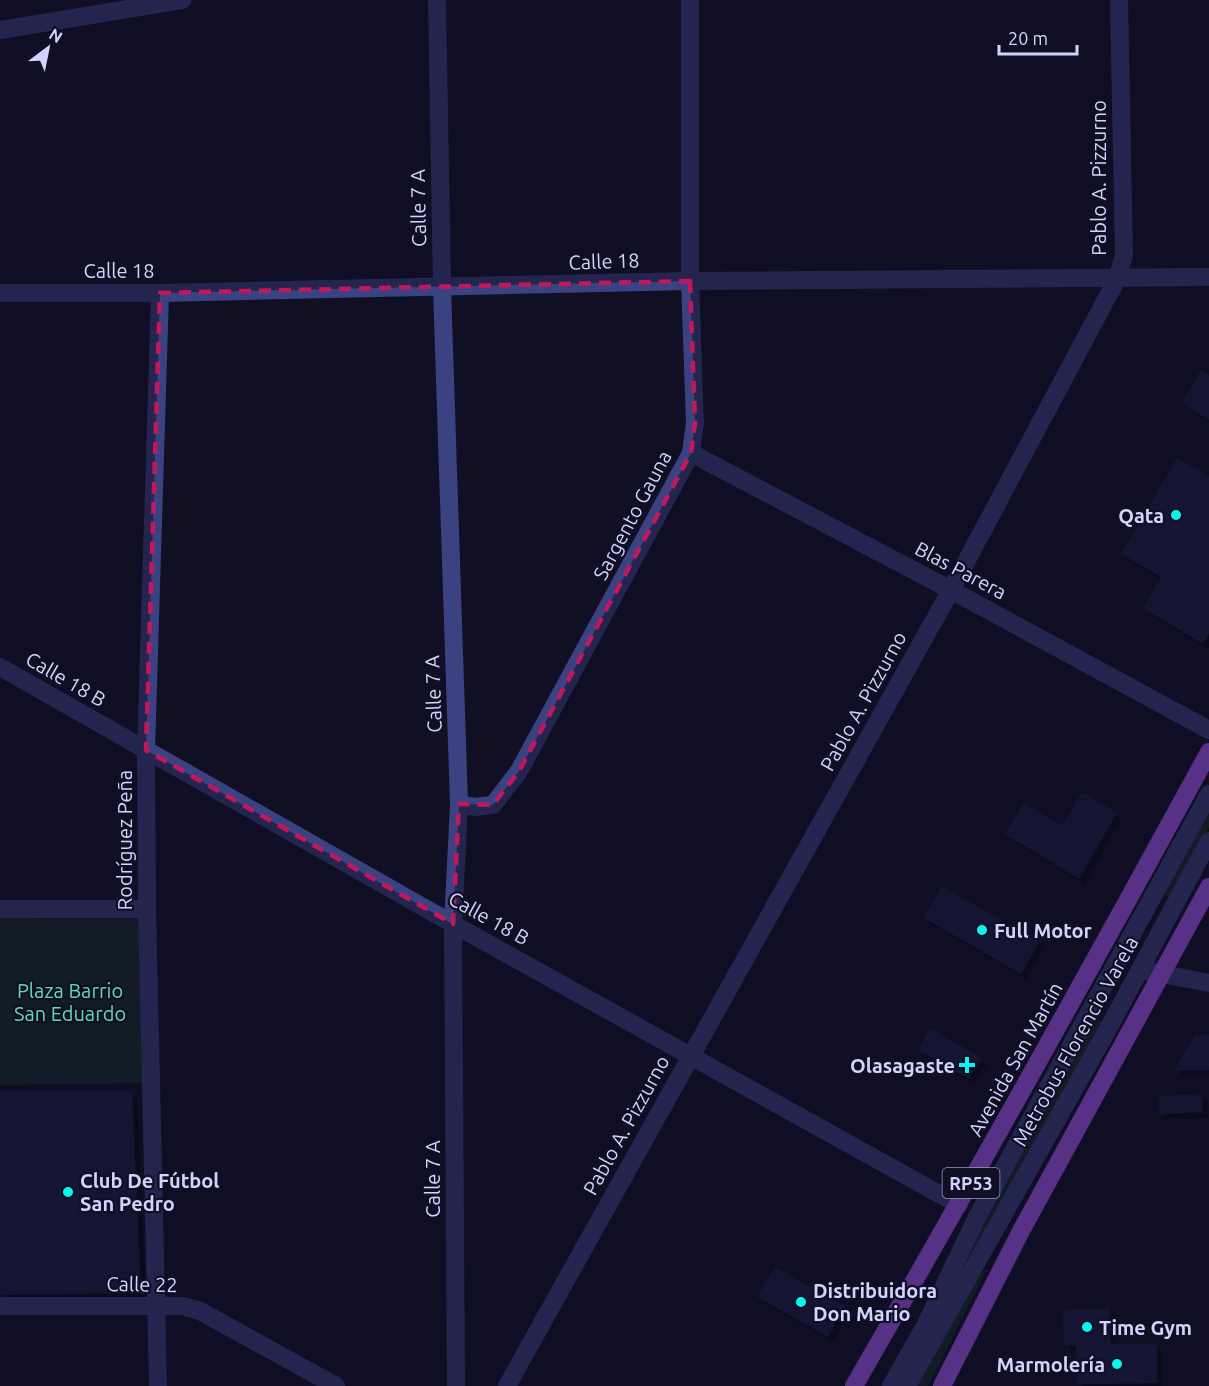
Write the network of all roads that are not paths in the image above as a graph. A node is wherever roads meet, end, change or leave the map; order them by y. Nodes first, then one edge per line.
1 (182, 0) edge
2 (437, 0) edge
3 (690, 0) edge
4 (1119, 0) edge
5 (0, 30) edge
6 (1209, 277) edge
7 (1117, 279) junction
8 (690, 281) junction
9 (442, 288) junction
10 (0, 292) edge
11 (160, 293) junction
12 (691, 453) junction
13 (951, 590) junction
14 (0, 667) edge
15 (1209, 730) edge
16 (146, 750) junction
17 (1209, 752) edge
18 (1209, 794) edge
19 (459, 804) junction
20 (1209, 841) edge
21 (1209, 887) edge
22 (0, 909) edge
23 (147, 909) junction
24 (453, 924) junction
25 (1139, 970) junction
26 (1111, 972) junction
27 (1162, 972) junction
28 (1086, 978) junction
29 (1209, 982) edge
30 (691, 1055) junction
31 (959, 1205) junction
32 (0, 1306) edge
33 (156, 1306) junction
34 (158, 1386) edge
35 (336, 1386) edge
36 (456, 1386) edge
37 (507, 1386) edge
38 (854, 1386) edge
39 (891, 1386) edge
40 (907, 1386) edge
41 (942, 1386) edge

1 - 5 street
2 - 9 street, Calle 7 A
3 - 8 street, Sargento Gauna
4 - 7 street, Pablo A. Pizzurno
6 - 7 street, Calle 18
7 - 8 street, Calle 18
7 - 13 street, Pablo A. Pizzurno
8 - 9 street, Calle 18
8 - 12 street, Sargento Gauna
9 - 11 street, Calle 18
9 - 19 street, Calle 7 A
10 - 11 street, Calle 18
11 - 16 street, Rodríguez Peña
12 - 13 street, Blas Parera
12 - 19 street, Sargento Gauna
13 - 15 street, Blas Parera
13 - 30 street, Pablo A. Pizzurno
14 - 16 street, Calle 18 B
16 - 23 street, Rodríguez Peña
16 - 24 street, Calle 18 B
17 - 28 main road, Avenida San Martín / RP53
18 - 26 street, Metrobus Florencio Varela
19 - 24 street, Calle 7 A
20 - 25 street, Metrobus Florencio Varela
21 - 27 main road
22 - 23 street
23 - 33 street, Rodríguez Peña
24 - 30 street, Calle 18 B
24 - 36 street, Calle 7 A
25 - 26 street
25 - 27 street
25 - 40 street, Metrobus Florencio Varela
26 - 28 street
26 - 39 street, Metrobus Florencio Varela
27 - 29 street
27 - 41 main road
28 - 31 main road, Avenida San Martín / RP53
30 - 31 street, Calle 18 B
30 - 37 street, Pablo A. Pizzurno
31 - 38 main road, Avenida San Martín / RP53
32 - 33 street, Calle 22
33 - 34 street, Rodríguez Peña
33 - 35 street, Calle 22

